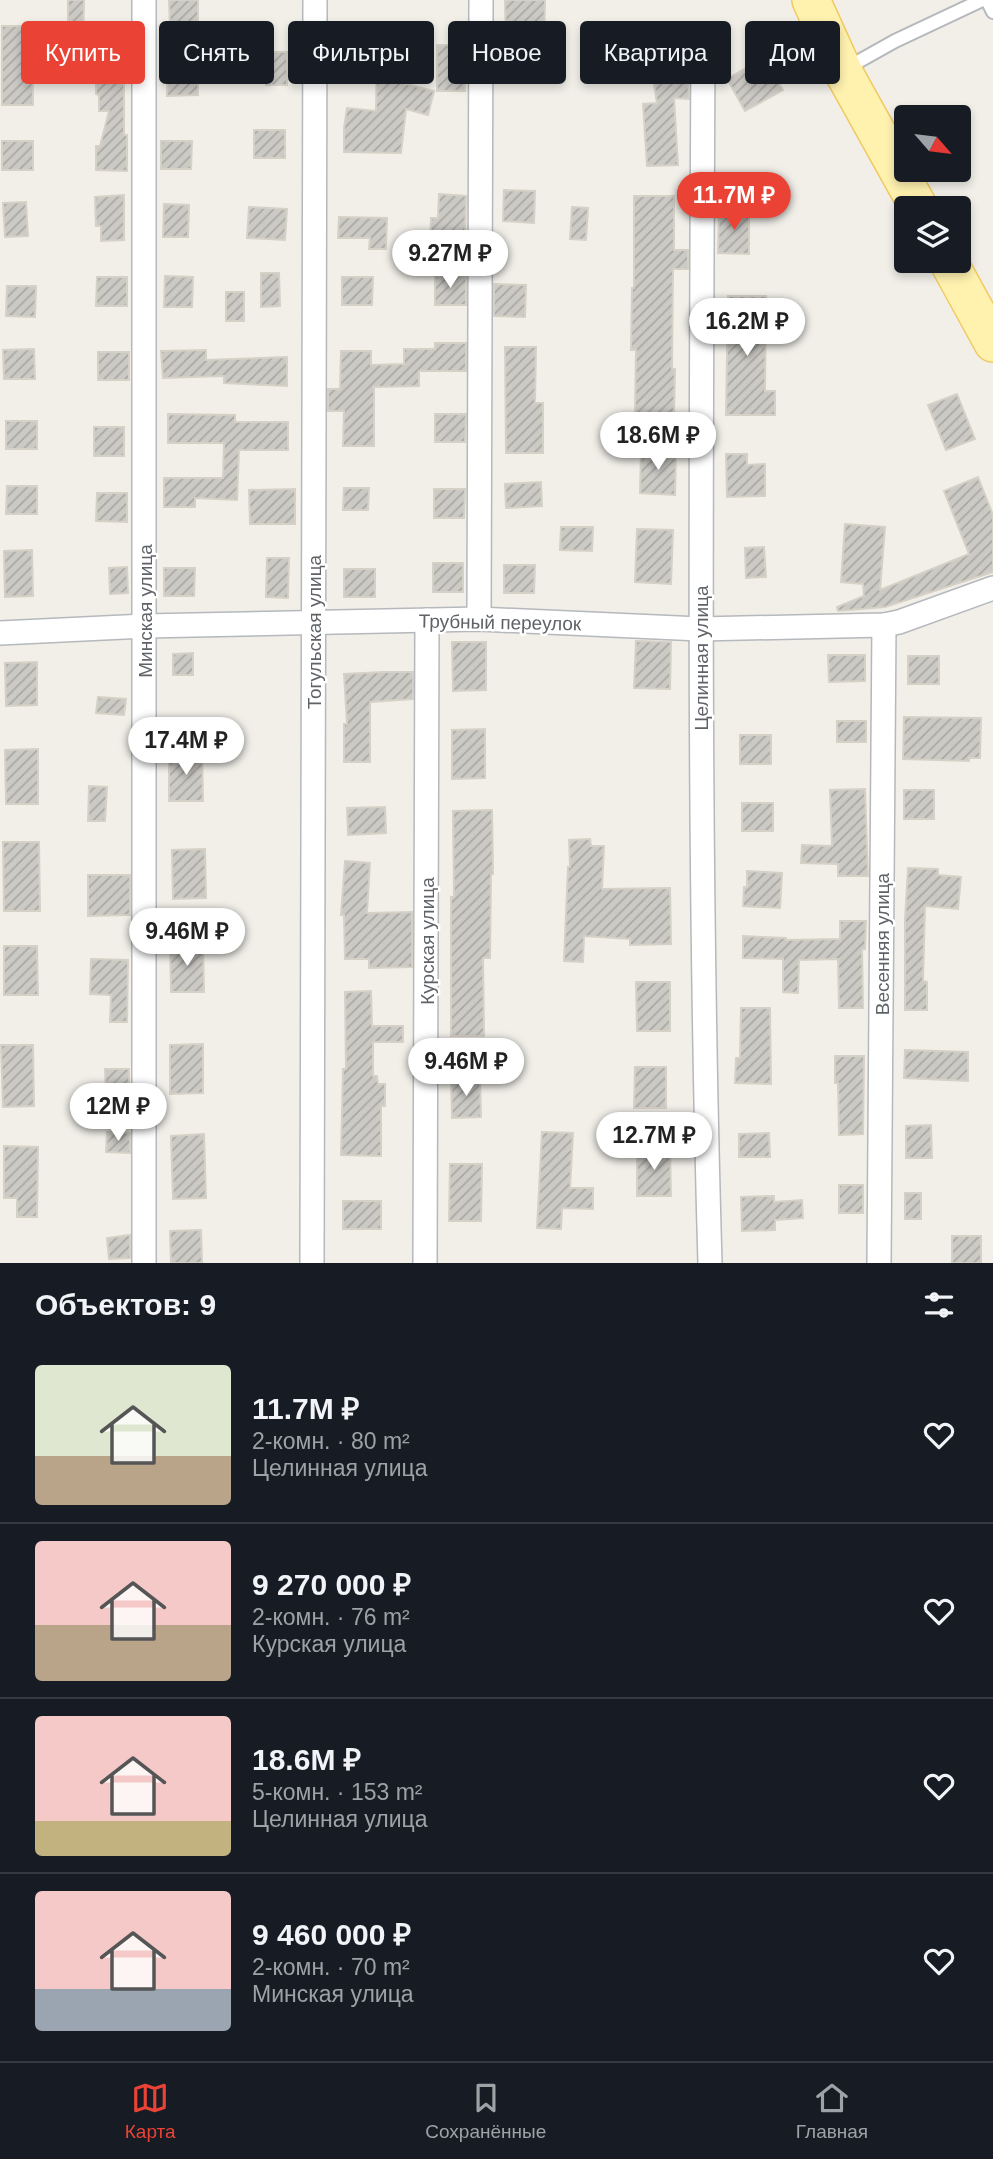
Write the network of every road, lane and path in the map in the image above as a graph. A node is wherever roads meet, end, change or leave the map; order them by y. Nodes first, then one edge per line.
1 (144, 0) edge
2 (314, 0) edge
3 (481, 0) edge
4 (811, 0) edge
5 (984, 0) edge
6 (993, 12) edge
7 (842, 70) junction
8 (704, 84) edge
9 (912, 196) edge
10 (955, 273) edge
11 (993, 343) edge
12 (993, 588) edge
13 (479, 619) junction
14 (428, 620) junction
15 (313, 622) junction
16 (884, 625) junction
17 (145, 626) junction
18 (700, 629) junction
19 (0, 633) edge
20 (144, 1263) edge
21 (312, 1263) edge
22 (425, 1263) edge
23 (710, 1263) edge
24 (879, 1263) edge

1 - 17 street, Минская улица
2 - 15 street, Тогульская улица
3 - 13 street
4 - 7 main road
5 - 6 lane
5 - 7 lane
7 - 9 main road
8 - 18 street, Целинная улица
10 - 11 main road
12 - 16 street, Трубный переулок
13 - 14 street, Трубный переулок
13 - 18 street, Трубный переулок
14 - 15 street, Трубный переулок
14 - 22 street, Курская улица
15 - 17 street, Трубный переулок
15 - 21 street, Тогульская улица
16 - 18 street, Трубный переулок
16 - 24 street, Весенняя улица
17 - 19 street, Трубный переулок
17 - 20 street, Минская улица
18 - 23 street, Целинная улица

